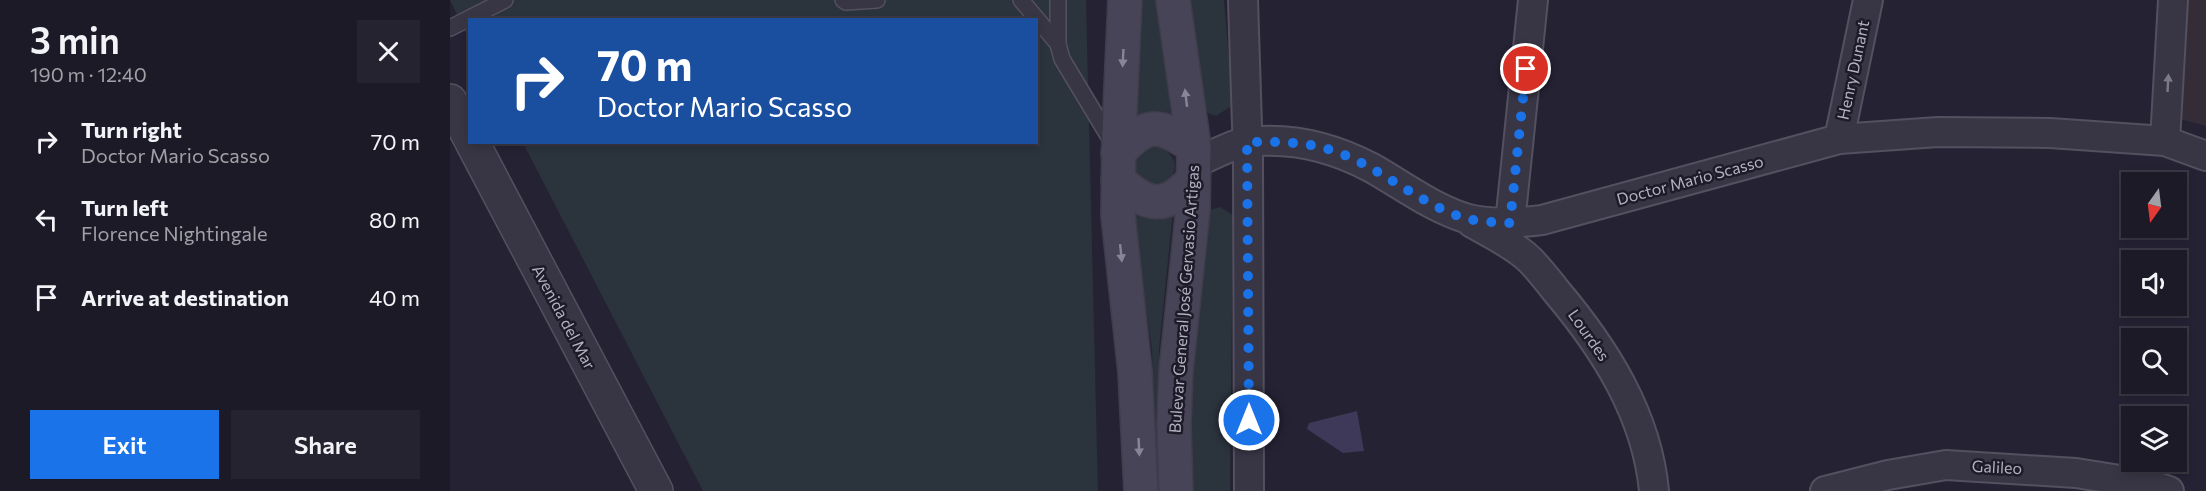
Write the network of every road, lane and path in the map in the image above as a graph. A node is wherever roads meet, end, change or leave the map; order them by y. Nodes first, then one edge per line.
1 (505, 0) edge
2 (843, 0) edge
3 (877, 0) edge
4 (1021, 0) edge
5 (1058, 0) edge
6 (1125, 0) edge
7 (1173, 0) edge
8 (1243, 0) edge
9 (1533, 0) edge
10 (1868, 0) edge
11 (2173, 0) edge
12 (470, 18) edge
13 (1036, 18) edge
14 (468, 19) edge
15 (1038, 20) edge
16 (450, 28) edge
17 (1058, 44) junction
18 (450, 101) edge
19 (468, 134) edge
20 (1839, 139) junction
21 (2165, 141) junction
22 (1247, 142) junction
23 (473, 144) edge
24 (2206, 156) edge
25 (1193, 163) junction
26 (1118, 166) junction
27 (1466, 218) junction
28 (1510, 223) junction
29 (2073, 482) edge
30 (656, 491) edge
31 (1141, 491) edge
32 (1176, 491) edge
33 (1249, 491) edge
34 (1654, 491) edge
35 (1825, 491) edge
36 (2169, 491) edge

1 - 12 lane
2 - 3 lane
4 - 13 lane
5 - 17 lane
6 -> 26 main road
25 -> 7 main road, Bulevar General José Gervasio Artigas
8 - 22 street
9 - 28 street
10 - 20 street, Henry Dunant
21 -> 11 street
14 - 16 lane
15 - 17 lane
17 - 26 lane
18 - 19 street
20 - 21 street, Doctor Mario Scasso
20 - 28 street, Doctor Mario Scasso
21 - 24 street, Doctor Mario Scasso
22 - 25 street, Doctor Mario Scasso
22 - 27 street, Doctor Mario Scasso
22 - 33 street
23 - 30 street, Avenida del Mar
25 - 26 main road
25 - 26 main road
25 - 32 main road, Bulevar General José Gervasio Artigas
26 -> 31 main road
27 - 28 street, Doctor Mario Scasso
27 - 34 street, Lourdes
29 - 35 street, Galileo
29 - 36 street, Galileo

